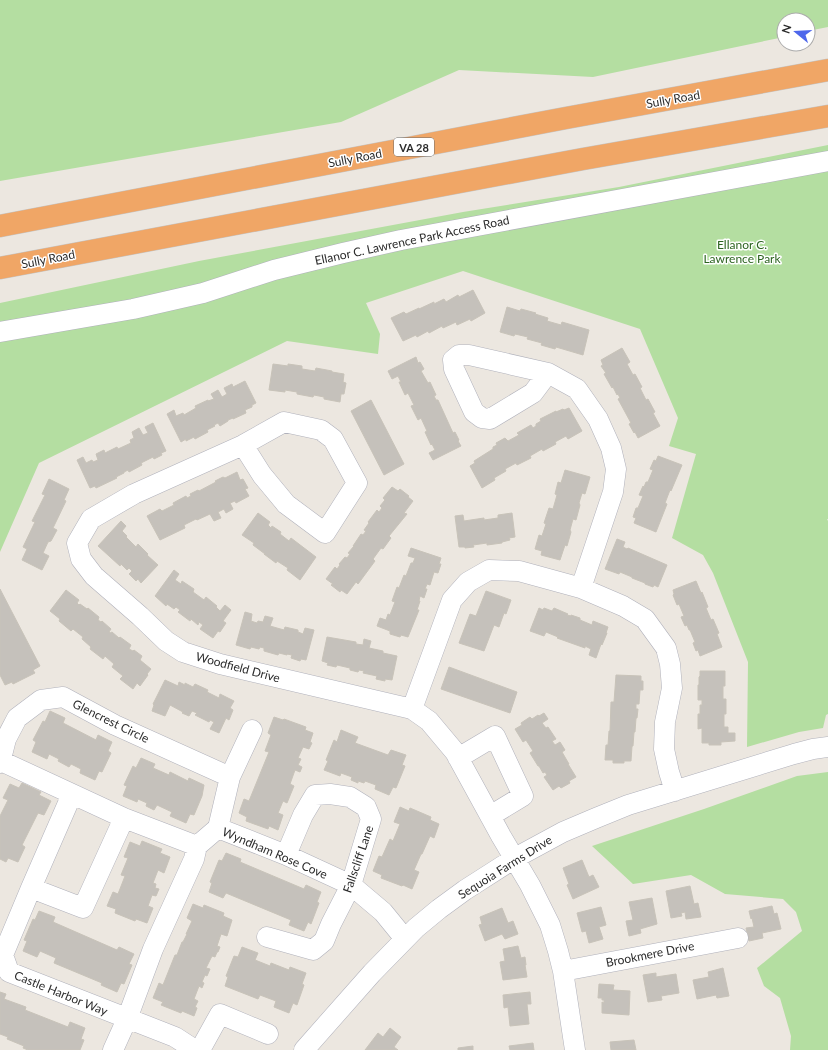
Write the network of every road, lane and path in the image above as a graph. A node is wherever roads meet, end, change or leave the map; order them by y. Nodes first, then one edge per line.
1 (828, 70) edge
2 (828, 116) edge
3 (828, 161) edge
4 (0, 226) edge
5 (0, 268) edge
6 (0, 332) edge
7 (548, 373) dead end
8 (244, 445) junction
9 (581, 588) junction
10 (412, 709) junction
11 (252, 730) dead end
12 (828, 747) edge
13 (458, 758) junction
14 (0, 762) edge
15 (230, 777) junction
16 (675, 791) junction
17 (72, 794) junction
18 (490, 816) junction
19 (124, 818) junction
20 (218, 828) junction
21 (197, 846) junction
22 (286, 856) junction
23 (515, 858) junction
24 (351, 885) junction
25 (31, 888) junction
26 (267, 937) dead end
27 (738, 938) dead end
28 (405, 939) junction
29 (563, 970) junction
30 (127, 1019) junction
31 (268, 1034) dead end
32 (113, 1050) edge
33 (195, 1050) edge
34 (200, 1050) edge
35 (304, 1050) edge
36 (575, 1050) edge

1 - 4 highway, Sully Road / VA 28
2 - 5 highway, Sully Road
3 - 6 street, Ellanor C. Lawrence Park Access Road
7 - 9 street
8 - 8 street, Woodfield Drive
8 - 10 street, Woodfield Drive
9 - 10 street
9 - 16 street
10 - 13 street, Woodfield Drive
11 - 15 street
12 - 16 street, Sequoia Farms Drive
13 - 18 street, Woodfield Drive
13 - 18 street
14 - 15 street, Glencrest Circle
14 - 17 street
15 - 20 street
16 - 23 street, Sequoia Farms Drive
17 - 19 street
17 - 25 street, Castle Harbor Way
18 - 23 street, Woodfield Drive
19 - 21 street
19 - 25 street
20 - 21 street, Wyndham Rose Cove
20 - 22 street, Wyndham Rose Cove
21 - 30 street
22 - 24 street, Wyndham Rose Cove
22 - 24 street, Fallscliff Lane
23 - 28 street, Sequoia Farms Drive
23 - 29 street
24 - 26 street, Fallscliff Lane
24 - 28 street, Wyndham Rose Cove
25 - 30 street, Castle Harbor Way
27 - 29 street, Brookmere Drive
28 - 35 street, Sequoia Farms Drive
29 - 36 street
30 - 32 street
30 - 33 street, Castle Harbor Way
31 - 34 street

